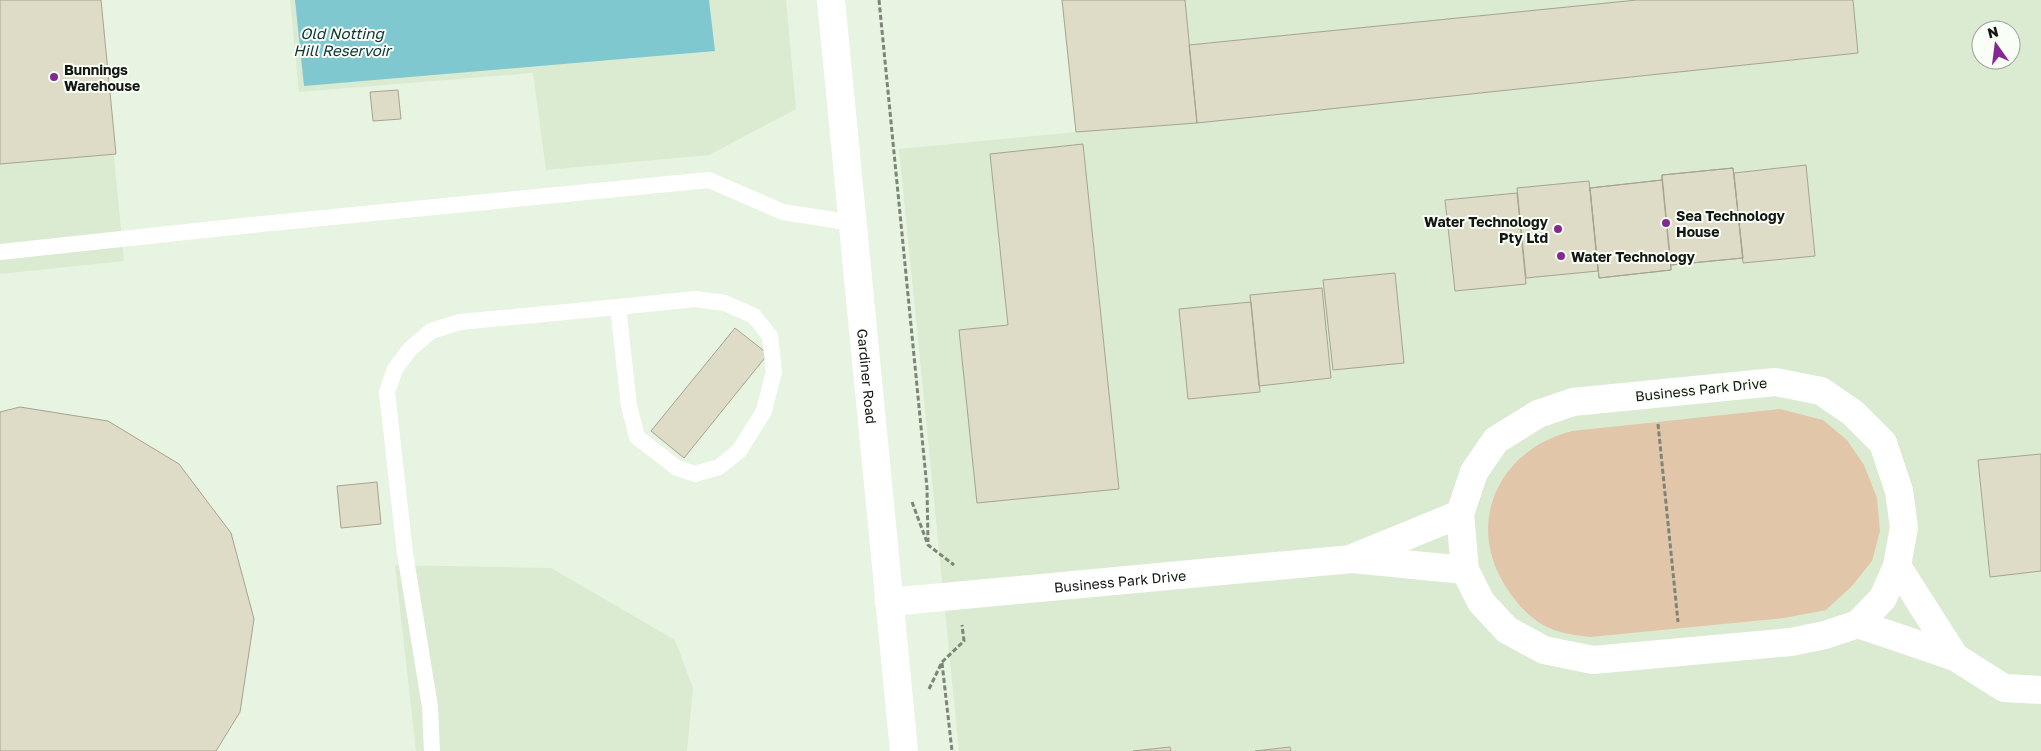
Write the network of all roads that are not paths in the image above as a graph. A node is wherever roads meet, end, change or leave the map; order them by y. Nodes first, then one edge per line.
1 (831, 0) edge
2 (853, 223) junction
3 (0, 252) edge
4 (618, 307) junction
5 (1460, 514) junction
6 (1352, 559) junction
7 (1897, 566) junction
8 (1465, 570) junction
9 (889, 602) junction
10 (1858, 624) junction
11 (1955, 656) junction
12 (2041, 690) edge
13 (432, 751) edge
14 (904, 751) edge

1 - 2 street, Gardiner Road
2 - 3 lane
2 - 9 street, Gardiner Road
4 - 4 lane
4 - 13 lane
5 - 6 street, Business Park Drive
5 - 7 street, Business Park Drive
5 - 8 street, Business Park Drive
6 - 8 street, Business Park Drive
6 - 9 street, Business Park Drive
7 - 10 street, Business Park Drive
7 - 11 street
8 - 10 street, Business Park Drive
9 - 14 street, Gardiner Road
10 - 11 street
11 - 12 street

